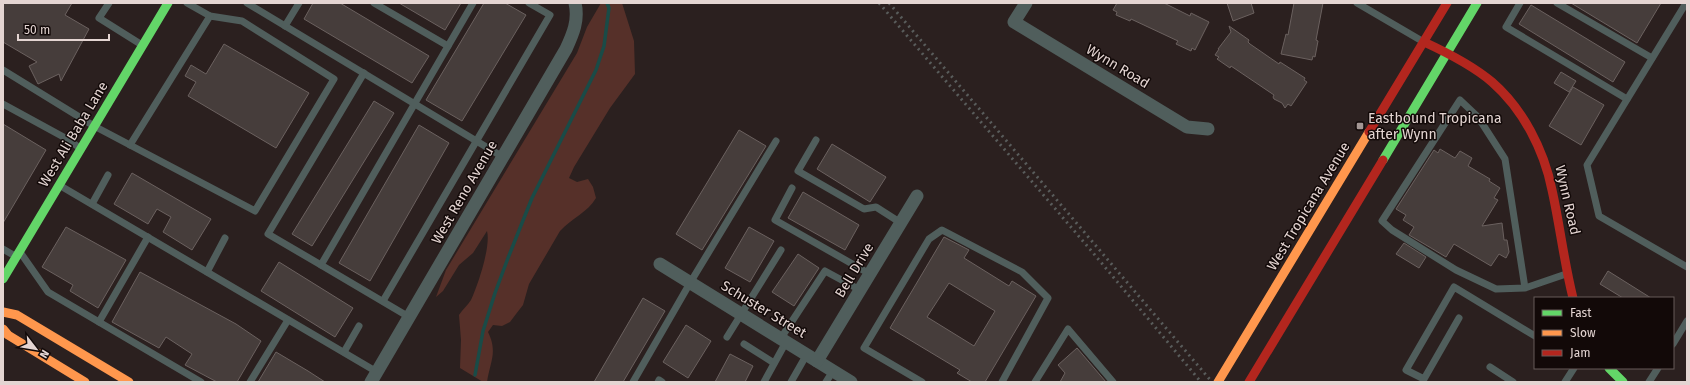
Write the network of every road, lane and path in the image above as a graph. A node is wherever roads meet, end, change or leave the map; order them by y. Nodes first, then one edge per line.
1 (109, 3) edge
2 (168, 3) edge
3 (186, 3) edge
4 (247, 3) edge
5 (299, 3) edge
6 (374, 3) edge
7 (473, 3) edge
8 (530, 3) edge
9 (1026, 3) edge
10 (1357, 3) edge
11 (1447, 3) edge
12 (1476, 3) edge
13 (1520, 3) edge
14 (1557, 3) edge
15 (1686, 3) edge
16 (576, 9) edge
17 (210, 16) junction
18 (285, 26) junction
19 (1424, 42) junction
20 (143, 45) junction
21 (448, 46) junction
22 (1446, 53) junction
23 (1652, 58) junction
24 (3, 70) edge
25 (364, 73) junction
26 (1627, 100) junction
27 (3, 104) edge
28 (415, 104) junction
29 (94, 126) junction
30 (1208, 129) dead end
31 (816, 140) dead end
32 (476, 141) junction
33 (776, 141) dead end
34 (130, 145) junction
35 (81, 149) junction
36 (503, 157) junction
37 (108, 174) dead end
38 (59, 185) junction
39 (792, 188) dead end
40 (918, 196) dead end
41 (92, 204) junction
42 (901, 222) junction
43 (148, 237) junction
44 (225, 238) dead end
45 (3, 249) edge
46 (781, 250) dead end
47 (18, 254) junction
48 (660, 264) dead end
49 (321, 265) junction
50 (1687, 267) edge
51 (207, 272) junction
52 (870, 274) junction
53 (1566, 274) junction
54 (3, 279) edge
55 (690, 283) junction
56 (1525, 288) junction
57 (860, 290) junction
58 (1573, 297) edge
59 (383, 301) junction
60 (3, 312) edge
61 (740, 314) junction
62 (410, 317) junction
63 (1459, 318) dead end
64 (288, 320) junction
65 (1687, 321) edge
66 (99, 322) junction
67 (359, 326) dead end
68 (3, 330) edge
69 (1534, 335) edge
70 (727, 337) dead end
71 (784, 340) junction
72 (1674, 342) edge
73 (744, 344) dead end
74 (344, 352) junction
75 (812, 357) junction
76 (774, 363) junction
77 (1490, 368) dead end
78 (1573, 369) edge
79 (1610, 369) edge
80 (1657, 369) edge
81 (830, 376) edge
82 (374, 377) edge
83 (80, 381) edge
84 (129, 382) edge
85 (201, 382) edge
86 (250, 382) edge
87 (633, 382) edge
88 (658, 382) edge
89 (662, 382) edge
90 (764, 382) edge
91 (790, 382) edge
92 (851, 382) edge
93 (922, 382) edge
94 (1002, 382) edge
95 (1035, 382) edge
96 (1113, 382) edge
97 (1218, 382) edge
98 (1249, 382) edge
99 (1513, 382) edge
100 (1565, 382) edge
101 (1623, 382) edge
102 (1649, 382) edge

1 - 20 lane
2 - 20 main road, West Ali Baba Lane
3 - 17 lane
4 - 18 lane
5 - 18 lane
6 - 21 lane
7 - 21 lane
8 - 32 lane
9 - 30 street, Wynn Road
10 - 19 lane
11 - 19 main road, West Tropicana Avenue
12 - 22 main road
13 - 26 lane
14 - 23 lane
15 - 23 lane
16 - 36 street, West Reno Avenue
17 - 34 lane
17 - 34 lane
18 - 25 lane
19 - 22 main road, Wynn Road
19 - 97 main road, West Tropicana Avenue
20 - 29 main road, West Ali Baba Lane
21 - 28 lane
22 - 53 main road, Wynn Road
22 - 98 main road
23 - 26 lane
24 - 29 lane
25 - 28 lane
25 - 49 lane
26 - 50 lane
27 - 35 lane
28 - 32 lane
28 - 49 lane
29 - 34 lane
29 - 35 main road, West Ali Baba Lane
31 - 42 lane
32 - 36 lane
32 - 59 lane
33 - 55 lane
35 - 38 main road, West Ali Baba Lane
36 - 62 street, West Reno Avenue
37 - 41 lane
38 - 41 lane
38 - 47 main road, West Ali Baba Lane
39 - 52 lane
40 - 42 street, Bell Drive
41 - 43 lane
42 - 52 street, Bell Drive
43 - 51 lane
43 - 66 lane
44 - 51 lane
45 - 47 lane
46 - 61 lane
47 - 54 main road, West Ali Baba Lane
47 - 66 lane
48 - 55 street, Schuster Street
49 - 59 lane
51 - 64 lane
52 - 57 street, Bell Drive
53 - 56 lane
53 - 58 main road, Wynn Road
55 - 61 street, Schuster Street
55 - 87 lane
56 - 56 lane
57 - 71 lane
57 - 75 street, Bell Drive
59 - 62 lane
60 - 84 main road
61 - 70 lane
61 - 71 street, Schuster Street
62 - 82 street, West Reno Avenue
63 - 69 lane
64 - 74 lane
64 - 86 lane
65 - 72 lane
66 - 85 lane
67 - 74 lane
68 - 83 main road
71 - 75 street, Schuster Street
71 - 76 lane
73 - 76 lane
74 - 82 lane
75 - 81 street, Schuster Street
75 - 91 lane
76 - 90 lane
77 - 99 lane
78 - 100 lane
79 - 101 main road
80 - 102 lane
81 - 92 street, Schuster Street
88 - 89 lane
93 - 94 lane
95 - 96 lane

